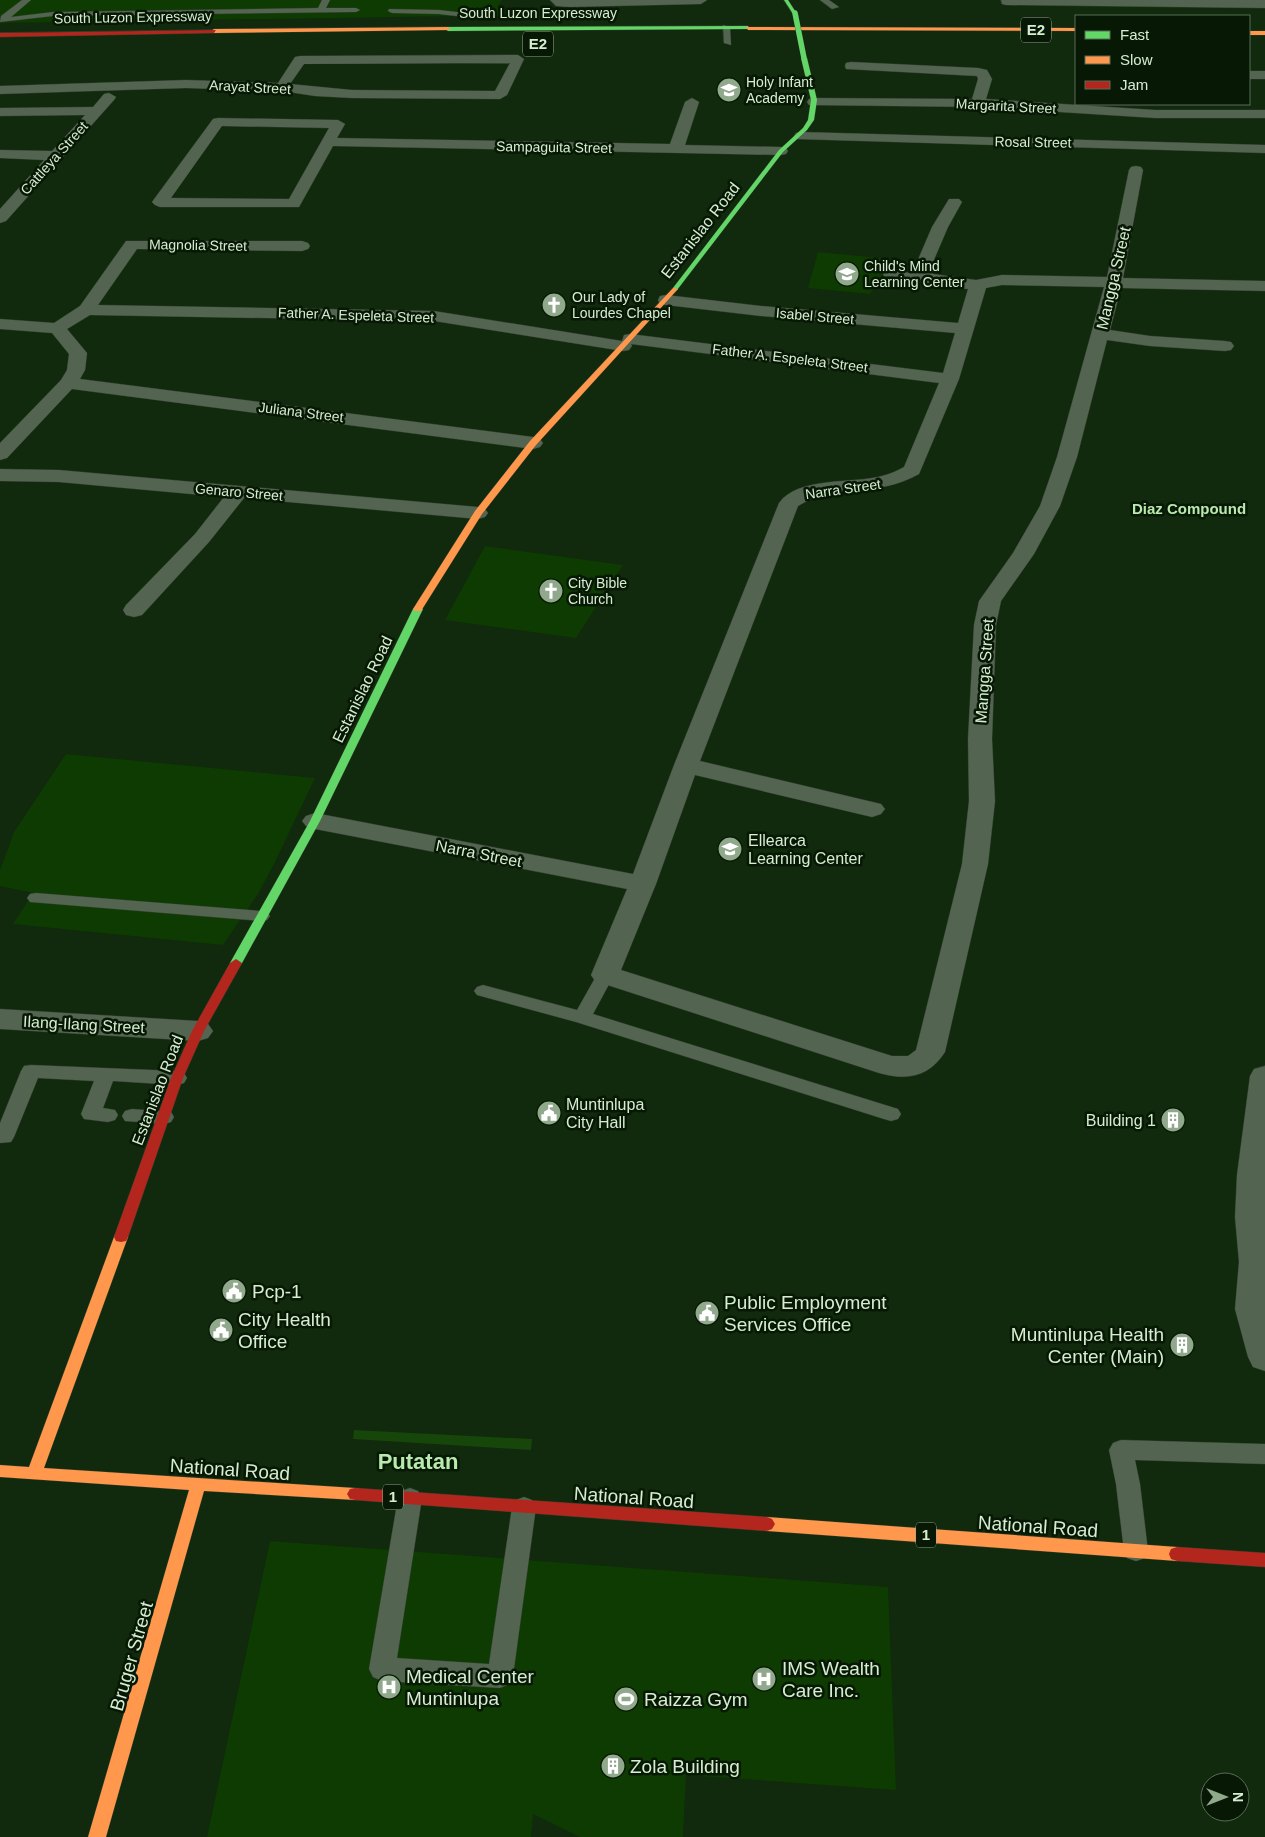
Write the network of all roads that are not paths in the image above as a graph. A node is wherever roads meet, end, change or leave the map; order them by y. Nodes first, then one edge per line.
1 (27, 0) edge
2 (326, 0) edge
3 (556, 0) edge
4 (701, 0) edge
5 (786, 0) edge
6 (824, 0) edge
7 (1006, 1) edge
8 (1146, 1) edge
9 (440, 3) dead end
10 (55, 4) dead end
11 (1265, 4) edge
12 (835, 6) dead end
13 (321, 10) junction
14 (356, 10) dead end
15 (392, 11) dead end
16 (7, 16) edge
17 (474, 16) junction
18 (726, 27) junction
19 (598, 28) junction
20 (1075, 30) edge
21 (1250, 33) edge
22 (1265, 33) edge
23 (0, 35) edge
24 (728, 43) dead end
25 (785, 43) dead end
26 (814, 43) dead end
27 (444, 59) junction
28 (371, 60) junction
29 (851, 66) dead end
30 (1250, 75) edge
31 (1265, 75) edge
32 (282, 87) junction
33 (0, 90) edge
34 (352, 94) junction
35 (420, 95) junction
36 (109, 97) dead end
37 (692, 102) dead end
38 (814, 102) junction
39 (978, 104) junction
40 (96, 111) junction
41 (0, 112) edge
42 (1261, 114) edge
43 (801, 136) junction
44 (328, 142) junction
45 (1265, 148) edge
46 (676, 149) junction
47 (781, 151) junction
48 (0, 154) edge
49 (56, 156) junction
50 (1136, 170) dead end
51 (954, 202) dead end
52 (6, 206) edge
53 (0, 218) edge
54 (302, 246) dead end
55 (888, 274) dead end
56 (925, 277) junction
57 (1114, 283) junction
58 (978, 285) junction
59 (1265, 286) edge
60 (666, 300) junction
61 (86, 310) junction
62 (0, 324) edge
63 (57, 328) junction
64 (964, 329) junction
65 (1100, 334) junction
66 (627, 342) junction
67 (1225, 346) dead end
68 (950, 379) junction
69 (68, 383) junction
70 (533, 443) junction
71 (0, 454) edge
72 (0, 475) edge
73 (238, 492) junction
74 (478, 513) junction
75 (134, 610) dead end
76 (686, 765) junction
77 (872, 810) dead end
78 (315, 821) junction
79 (643, 884) junction
80 (36, 898) dead end
81 (261, 916) junction
82 (605, 975) junction
83 (483, 991) dead end
84 (582, 1017) junction
85 (0, 1018) edge
86 (198, 1031) junction
87 (106, 1075) junction
88 (1265, 1076) edge
89 (177, 1078) junction
90 (891, 1114) dead end
91 (108, 1115) dead end
92 (132, 1116) dead end
93 (164, 1117) junction
94 (4, 1137) dead end
95 (1260, 1268) edge
96 (1265, 1357) edge
97 (1265, 1454) edge
98 (0, 1471) edge
99 (34, 1473) junction
100 (198, 1485) junction
101 (410, 1498) junction
102 (524, 1507) junction
103 (1136, 1551) junction
104 (1265, 1560) edge
105 (97, 1837) edge

1 - 16 lane
2 - 13 lane
3 - 4 street
5 - 38 main road, Estanislao Road, bridge
6 - 12 lane
7 - 8 street
8 - 11 street
9 - 17 lane
10 - 16 lane
13 - 14 lane
13 - 16 lane
15 - 17 lane
17 - 19 main road
18 - 19 main road, South Luzon Expressway / E2
18 - 20 main road, South Luzon Expressway / E2
18 - 24 lane
19 - 23 main road, South Luzon Expressway / E2
21 - 22 main road
25 - 26 main road
27 - 28 street
27 - 35 street
27 - 35 street, Arayat Street
28 - 32 street
28 - 34 street
29 - 39 street
30 - 31 street
32 - 33 street, Arayat Street
32 - 34 street, Arayat Street
34 - 35 street, Arayat Street
36 - 40 street, Cattleya Street
37 - 46 street
38 - 39 street, Margarita Street
38 - 43 main road, Estanislao Road
39 - 42 street, Margarita Street
40 - 41 street
40 - 49 street, Cattleya Street
43 - 45 street, Rosal Street
43 - 47 main road, Estanislao Road
44 - 44 street
44 - 46 street, Sampaguita Street
46 - 47 street, Sampaguita Street
47 - 60 main road, Estanislao Road
48 - 49 street
49 - 52 street, Cattleya Street
50 - 57 street, Mangga Street
51 - 56 street
52 - 53 street, Cattleya Street
54 - 61 street, Magnolia Street
55 - 56 lane
56 - 58 street
57 - 58 street
57 - 59 street
57 - 65 street, Mangga Street
58 - 64 street, Narra Street
60 - 64 street, Isabel Street
60 - 66 main road, Estanislao Road
61 - 63 street, Magnolia Street
61 - 66 street, Father A. Espeleta Street
62 - 63 street
63 - 69 street
64 - 68 street, Narra Street
65 - 67 street
65 - 82 street, Mangga Street
66 - 68 street, Father A. Espeleta Street
66 - 70 main road, Estanislao Road
68 - 76 street, Narra Street
69 - 70 street, Juliana Street
69 - 71 street
70 - 74 main road, Estanislao Road
72 - 73 street, Genaro Street
73 - 74 street, Genaro Street
73 - 75 street
74 - 78 main road, Estanislao Road
76 - 77 street
76 - 79 street, Narra Street
78 - 79 street, Narra Street
78 - 81 main road, Estanislao Road
79 - 82 street, Narra Street
80 - 81 lane
81 - 86 main road, Estanislao Road
82 - 84 lane
83 - 84 lane
84 - 90 lane
85 - 86 street, Ilang-Ilang Street
86 - 89 main road, Estanislao Road
87 - 89 lane
87 - 91 lane
87 - 94 lane
88 - 95 street
89 - 93 main road, Estanislao Road
92 - 93 lane
93 - 99 main road, Estanislao Road
95 - 96 street
97 - 103 lane
98 - 99 main road, National Road / 1
99 - 100 main road, National Road / 1
100 - 101 main road, National Road / 1
100 - 105 main road, Bruger Street
101 - 102 main road, National Road / 1
101 - 102 lane
102 - 103 main road, National Road / 1
103 - 104 main road, National Road / 1

